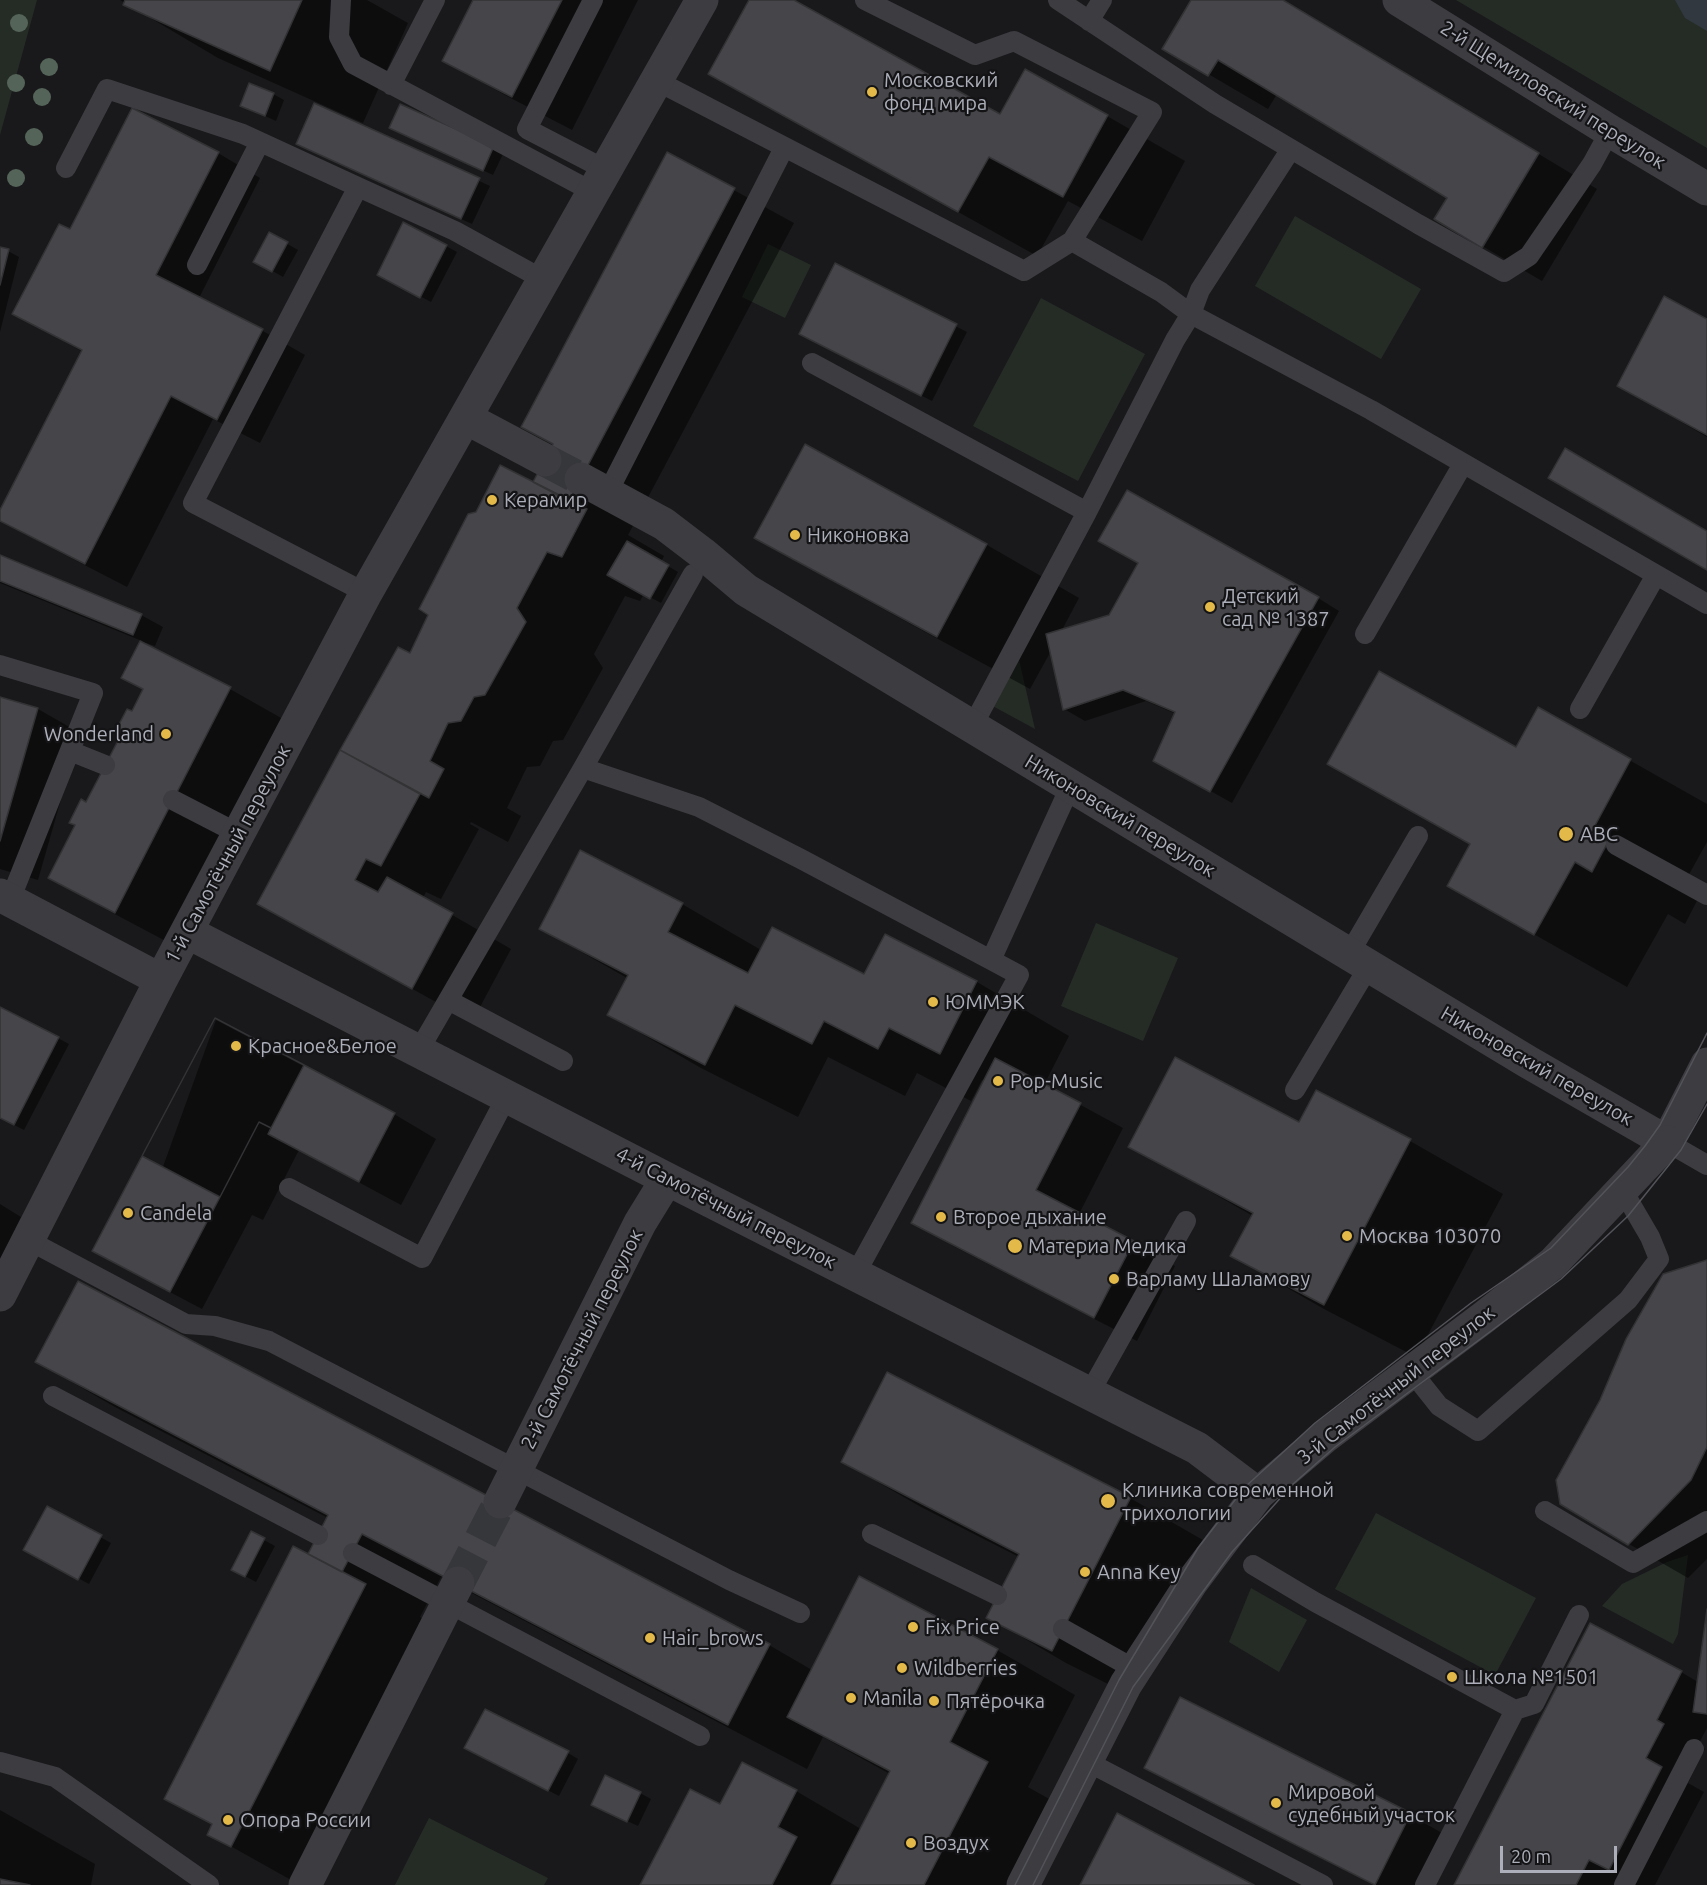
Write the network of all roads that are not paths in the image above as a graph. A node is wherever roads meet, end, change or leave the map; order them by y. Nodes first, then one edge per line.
1 (341, 0) edge
2 (435, 0) edge
3 (593, 0) edge
4 (702, 0) edge
5 (864, 0) edge
6 (1058, 0) edge
7 (1102, 0) edge
8 (1399, 0) edge
9 (1089, 21) junction
10 (657, 81) junction
11 (391, 85) junction
12 (1610, 131) junction
13 (260, 142) junction
14 (784, 148) junction
15 (1291, 149) junction
16 (66, 168) dead end
17 (606, 169) junction
18 (358, 187) junction
19 (1707, 189) edge
20 (1072, 241) junction
21 (197, 265) dead end
22 (544, 280) junction
23 (1191, 314) junction
24 (812, 363) dead end
25 (466, 418) junction
26 (545, 460) tunnel mouth
27 (1463, 464) junction
28 (594, 487) joint
29 (1087, 512) junction
30 (693, 574) dead end
31 (1656, 575) junction
32 (366, 593) junction
33 (1707, 604) edge
34 (1365, 634) dead end
35 (0, 665) edge
36 (1581, 709) dead end
37 (972, 727) junction
38 (70, 751) junction
39 (105, 765) dead end
40 (583, 768) junction
41 (1070, 786) junction
42 (173, 800) dead end
43 (239, 834) junction
44 (1418, 836) dead end
45 (1616, 845) dead end
46 (1707, 895) edge
47 (5, 897) edge
48 (187, 932) junction
49 (991, 960) junction
50 (1359, 960) junction
51 (161, 980) junction
52 (448, 1000) junction
53 (419, 1050) junction
54 (563, 1061) dead end
55 (1707, 1064) edge
56 (1295, 1090) dead end
57 (507, 1096) junction
58 (1667, 1142) junction
59 (1707, 1165) edge
60 (667, 1179) junction
61 (289, 1188) dead end
62 (1622, 1189) junction
63 (1186, 1221) dead end
64 (28, 1240) junction
65 (855, 1273) junction
66 (0, 1295) edge
67 (1412, 1372) junction
68 (1089, 1394) junction
69 (53, 1396) dead end
70 (516, 1469) junction
71 (1258, 1494) junction
72 (500, 1502) tunnel mouth
73 (1545, 1511) dead end
74 (1707, 1521) edge
75 (872, 1534) dead end
76 (318, 1535) dead end
77 (352, 1553) dead end
78 (1253, 1565) dead end
79 (453, 1593) junction
80 (997, 1595) dead end
81 (800, 1613) dead end
82 (1579, 1615) dead end
83 (1063, 1629) dead end
84 (1136, 1670) junction
85 (1515, 1710) junction
86 (700, 1736) dead end
87 (1694, 1749) dead end
88 (1086, 1761) junction
89 (0, 1762) edge
90 (209, 1885) edge
91 (305, 1885) edge
92 (1023, 1885) edge
93 (1323, 1885) edge
94 (1425, 1885) edge
95 (1624, 1885) edge

1 - 11 lane
2 - 11 lane
3 - 17 lane
4 - 10 street
5 - 20 lane
6 - 9 lane
7 - 9 lane
8 - 12 street, 2-й Щемиловский переулок
9 - 15 lane
10 - 14 lane
10 - 17 street
11 - 17 lane
12 - 15 lane
12 - 19 street, 2-й Щемиловский переулок
13 - 16 lane
13 - 18 lane
13 - 21 lane
14 - 20 lane
14 - 28 lane
15 - 23 lane
17 - 22 street, 1-й Самотёчный переулок
18 - 22 lane
18 - 32 lane
20 - 23 lane
22 - 25 street, 1-й Самотёчный переулок
23 - 27 lane
23 - 29 lane
24 - 29 lane
25 - 26 street
25 - 32 street, 1-й Самотёчный переулок
27 - 31 lane
27 - 34 lane
28 - 37 street, Никоновский переулок
29 - 37 lane
30 - 40 lane
31 - 33 lane
31 - 36 lane
32 - 43 street, 1-й Самотёчный переулок
35 - 38 lane
37 - 41 street, Никоновский переулок
38 - 39 lane
38 - 47 lane
40 - 49 lane
40 - 52 lane
41 - 49 lane
41 - 50 street, Никоновский переулок
42 - 43 lane
43 - 48 street, 1-й Самотёчный переулок
44 - 50 lane
45 - 46 lane
47 - 51 street
48 - 51 street, 1-й Самотёчный переулок
48 - 53 street, 4-й Самотёчный переулок
49 - 65 lane
50 - 56 lane
50 - 58 street, Никоновский переулок
51 - 64 street, 1-й Самотёчный переулок
52 - 53 lane
52 - 54 lane
53 - 57 street, 4-й Самотёчный переулок
55 - 58 street, 3-й Самотёчный переулок
57 - 60 street, 4-й Самотёчный переулок
57 - 61 lane
58 - 59 lane
58 - 62 street, 3-й Самотёчный переулок
60 - 65 street, 4-й Самотёчный переулок
60 - 70 street, 2-й Самотёчный переулок
62 - 67 street, 3-й Самотёчный переулок
62 - 67 lane
63 - 68 lane
64 - 66 street, 1-й Самотёчный переулок
64 - 70 lane
65 - 68 street, 4-й Самотёчный переулок
67 - 71 street, 3-й Самотёчный переулок
68 - 71 street, 4-й Самотёчный переулок
69 - 76 lane
70 - 72 street, 2-й Самотёчный переулок
70 - 81 lane
71 - 84 street, 3-й Самотёчный переулок
73 - 74 lane
75 - 80 lane
77 - 79 lane
78 - 85 lane
79 - 86 lane
79 - 91 street
82 - 85 lane
83 - 84 lane
84 - 88 street, 3-й Самотёчный переулок
85 - 94 lane
87 - 95 lane
88 - 92 street, 3-й Самотёчный переулок
88 - 93 lane
89 - 90 lane

